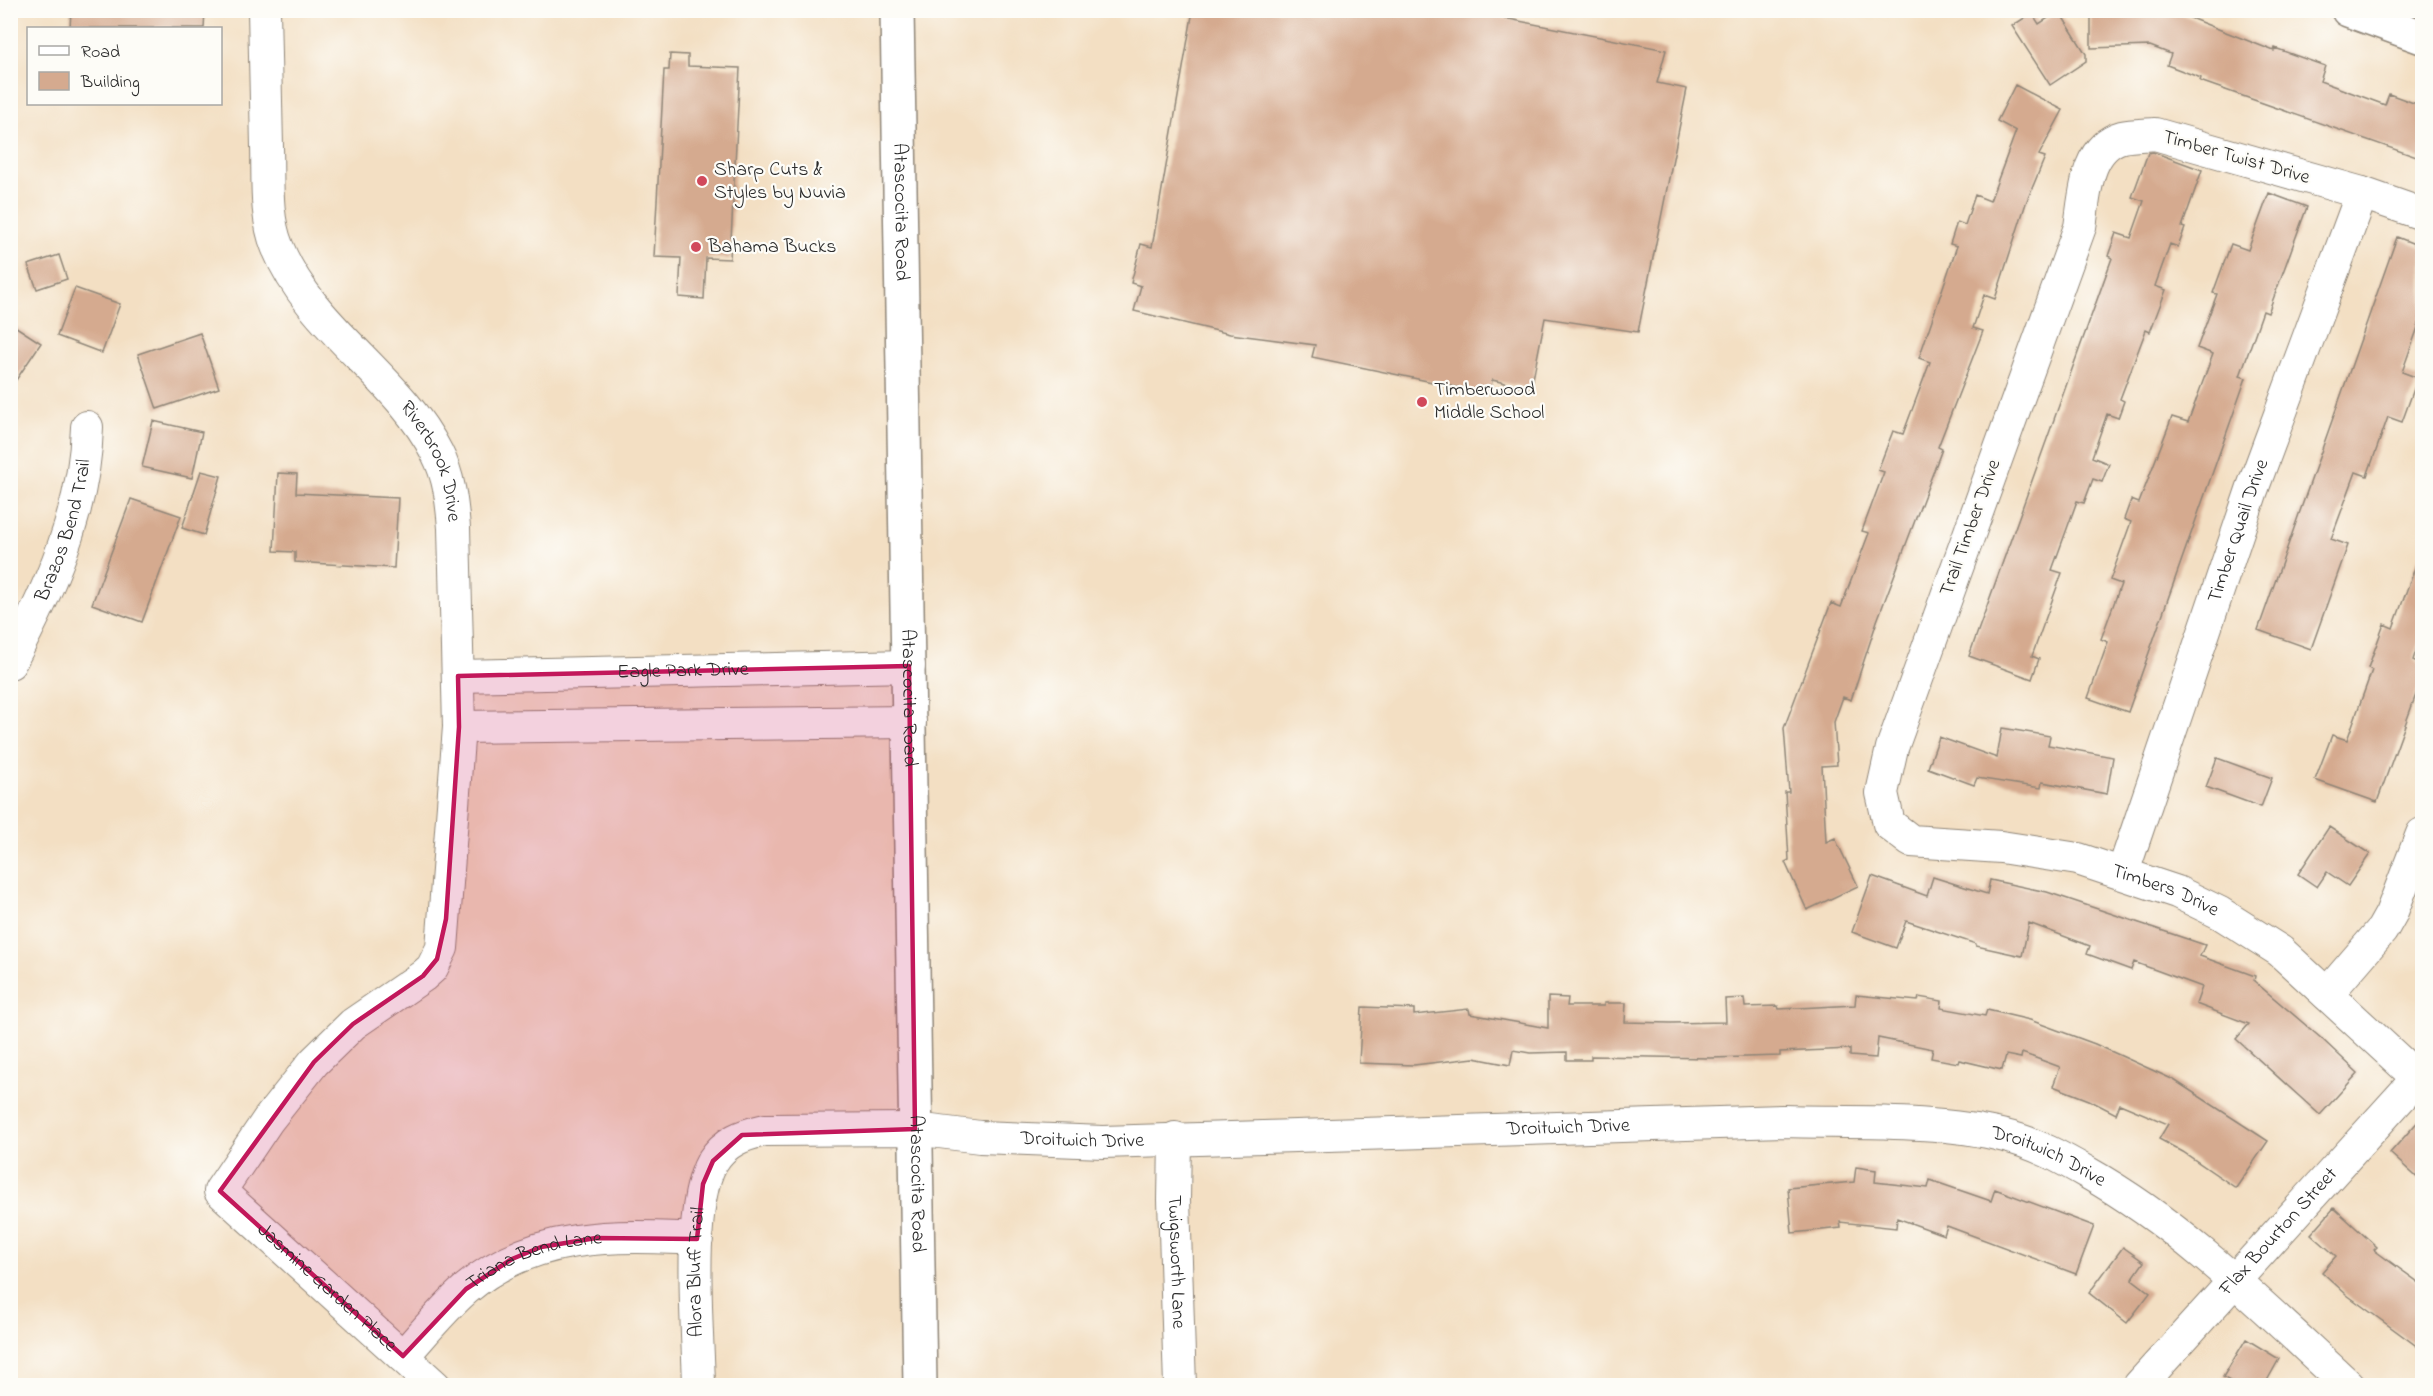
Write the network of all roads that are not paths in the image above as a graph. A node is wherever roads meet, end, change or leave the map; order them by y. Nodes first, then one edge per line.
1 (264, 10) edge
2 (897, 10) edge
3 (2348, 10) edge
4 (2422, 37) edge
5 (2362, 193) junction
6 (2422, 214) edge
7 (2065, 268) joint
8 (87, 427) dead end
9 (10, 663) edge
10 (909, 666) junction
11 (458, 676) junction
12 (910, 722) junction
13 (459, 728) junction
14 (1883, 789) joint
15 (2422, 834) edge
16 (2122, 872) junction
17 (2326, 994) junction
18 (2420, 1080) edge
19 (915, 1129) junction
20 (1175, 1138) junction
21 (713, 1161) joint
22 (220, 1191) joint
23 (697, 1239) junction
24 (2234, 1281) junction
25 (403, 1356) junction
26 (435, 1386) edge
27 (699, 1386) edge
28 (920, 1386) edge
29 (1180, 1386) edge
30 (2139, 1386) edge
31 (2349, 1386) edge

1 - 11 street, Riverbrook Drive
2 - 10 main road, Atascocita Road
3 - 4 main road
5 - 6 street, Timber Twist Drive
5 - 7 street, Timber Twist Drive
5 - 16 street, Timber Quail Drive
7 - 14 street, Trail Timber Drive
8 - 9 street, Brazos Bend Trail
10 - 11 street, Eagle Park Drive
10 - 12 main road, Atascocita Road
11 - 13 street, Riverbrook Drive
12 - 13 street
12 - 19 main road, Atascocita Road
13 - 22 street, Riverbrook Drive
14 - 16 street, Timbers Drive
15 - 17 street
16 - 17 street, Timbers Drive
17 - 18 street, Timbers Drive
18 - 24 street, Flax Bourton Street
19 - 20 street, Droitwich Drive
19 - 21 street, Droitwich Drive
19 - 28 main road, Atascocita Road
20 - 24 street, Droitwich Drive
20 - 29 street, Twigsworth Lane
21 - 23 street, Alora Bluff Trail
22 - 25 street, Jasmine Garden Place
23 - 25 street, Triana Bend Lane
23 - 27 street, Alora Bluff Trail
24 - 30 street, Flax Bourton Street
24 - 31 street, Droitwich Drive
25 - 26 street, Jasmine Garden Place

